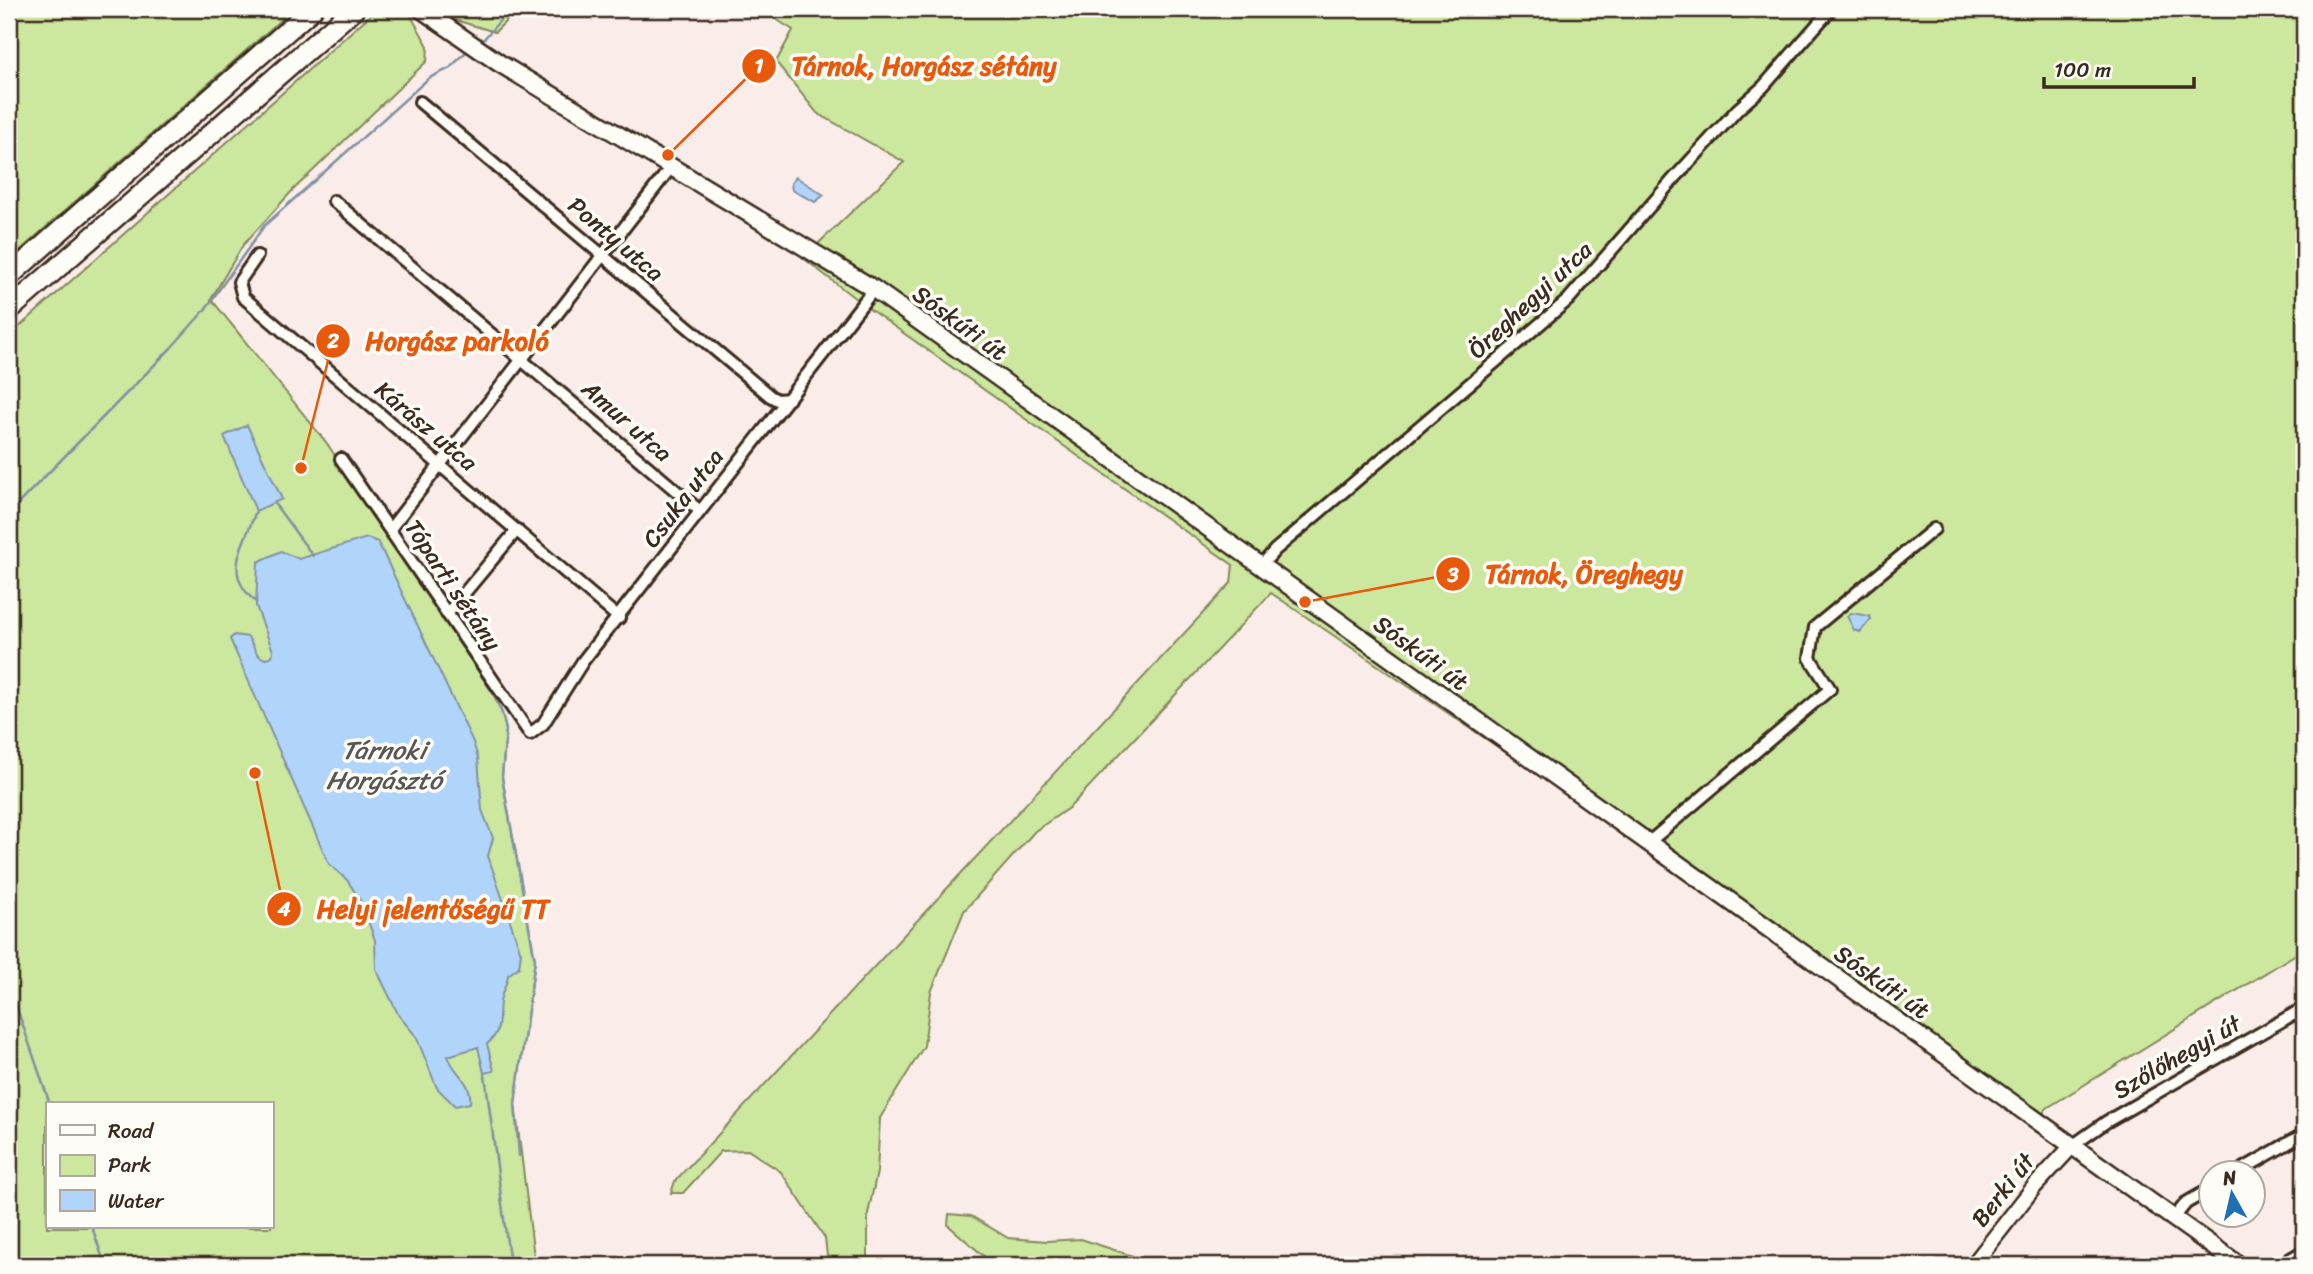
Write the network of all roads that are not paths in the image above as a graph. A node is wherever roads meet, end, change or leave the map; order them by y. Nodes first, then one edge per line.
1 (312, 9) edge
2 (354, 9) edge
3 (421, 9) edge
4 (1831, 9) edge
5 (420, 102) dead end
6 (672, 166) junction
7 (334, 201) dead end
8 (602, 255) junction
9 (257, 256) dead end
10 (9, 276) edge
11 (874, 289) junction
12 (9, 310) edge
13 (522, 359) junction
14 (789, 399) junction
15 (341, 459) dead end
16 (440, 464) junction
17 (700, 511) junction
18 (390, 529) junction
19 (1934, 529) dead end
20 (517, 530) junction
21 (1261, 566) junction
22 (447, 614) junction
23 (620, 618) junction
24 (530, 734) joint
25 (1648, 843) junction
26 (2304, 1007) edge
27 (2304, 1134) edge
28 (2072, 1146) junction
29 (2262, 1158) edge
30 (2198, 1196) edge
31 (2174, 1219) junction
32 (2304, 1251) edge
33 (1973, 1265) edge
34 (2239, 1265) edge
35 (2280, 1265) edge

1 - 10 highway
2 - 12 highway
3 - 6 main road, Sóskúti út
4 - 21 street, Öreghegyi utca
5 - 8 street, Ponty utca
6 - 8 street
6 - 11 main road, Sóskúti út
7 - 13 street, Amur utca
8 - 13 street
8 - 14 street, Ponty utca
9 - 16 street, Kárász utca
11 - 14 street, Csuka utca
11 - 21 main road, Sóskúti út
13 - 16 street
13 - 17 street, Amur utca
14 - 17 street, Csuka utca
15 - 18 street, Tóparti sétány
16 - 18 street
16 - 20 street, Kárász utca
17 - 23 street, Csuka utca
18 - 22 street, Tóparti sétány
19 - 25 street
20 - 22 street
20 - 23 street, Kárász utca
21 - 25 main road, Sóskúti út
22 - 24 street, Tóparti sétány
23 - 24 street, Csuka utca
25 - 28 main road, Sóskúti út
26 - 28 street, Szőlőhegyi út
27 - 29 street
28 - 31 main road, Sóskúti út
28 - 33 street, Berki út
30 - 31 street
31 - 34 main road, Sóskúti út
32 - 35 street

